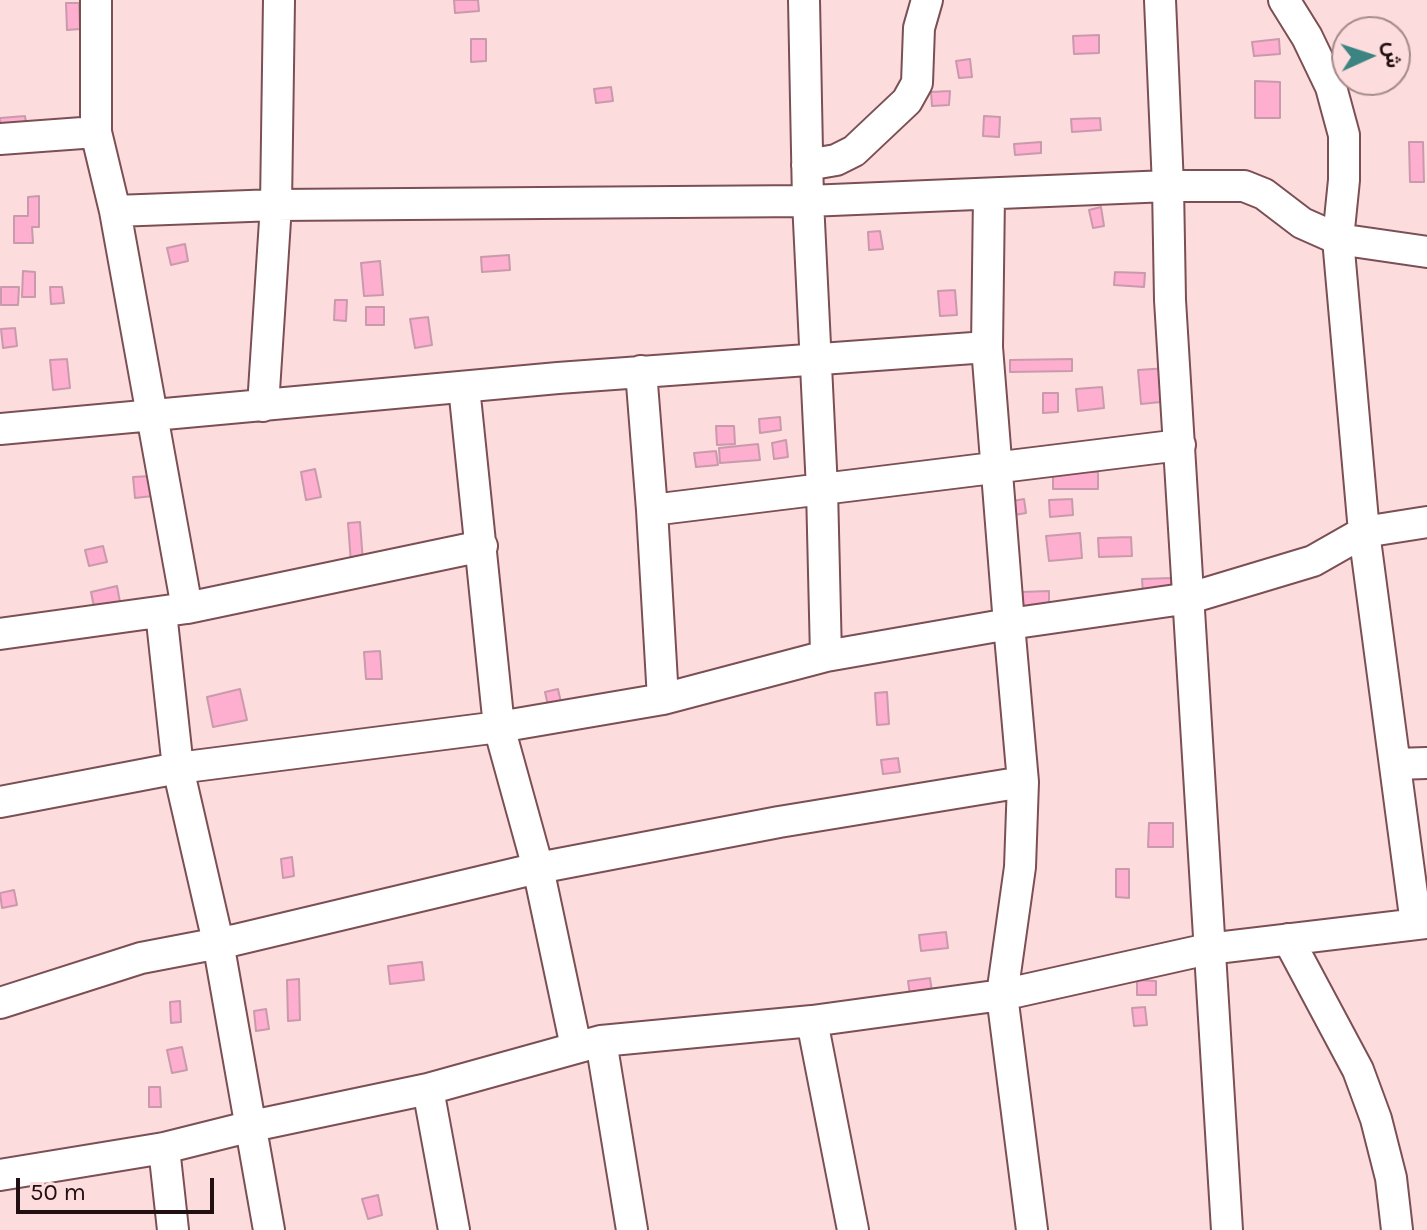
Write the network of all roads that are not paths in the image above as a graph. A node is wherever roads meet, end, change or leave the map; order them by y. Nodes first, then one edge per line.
1 (96, 0) edge
2 (279, 0) edge
3 (804, 0) edge
4 (927, 0) edge
5 (1160, 0) edge
6 (1284, 0) edge
7 (96, 132) junction
8 (0, 139) edge
9 (807, 165) junction
10 (1168, 186) junction
11 (989, 195) junction
12 (808, 201) junction
13 (276, 205) junction
14 (115, 211) junction
15 (1338, 239) junction
16 (1427, 252) edge
17 (987, 347) junction
18 (815, 359) junction
19 (641, 371) junction
20 (464, 387) junction
21 (263, 406) junction
22 (153, 414) junction
23 (0, 429) edge
24 (1180, 445) junction
25 (996, 467) junction
26 (822, 489) junction
27 (652, 510) junction
28 (1427, 522) edge
29 (1364, 532) junction
30 (482, 546) junction
31 (1190, 598) junction
32 (174, 610) junction
33 (1009, 624) junction
34 (0, 634) edge
35 (826, 656) junction
36 (663, 699) junction
37 (499, 727) junction
38 (1427, 763) edge
39 (1395, 764) junction
40 (178, 768) junction
41 (1023, 782) junction
42 (0, 795) edge
43 (0, 802) edge
44 (538, 868) junction
45 (1422, 923) edge
46 (1288, 939) junction
47 (218, 942) junction
48 (1208, 949) junction
49 (1002, 995) junction
50 (0, 1003) edge
51 (812, 1021) junction
52 (589, 1044) junction
53 (428, 1089) junction
54 (252, 1126) junction
55 (164, 1148) junction
56 (0, 1175) edge
57 (173, 1230) edge
58 (269, 1230) edge
59 (454, 1230) edge
60 (632, 1230) edge
61 (853, 1230) edge
62 (1032, 1230) edge
63 (1227, 1230) edge
64 (1397, 1230) edge

1 - 7 street
2 - 13 street
3 - 9 street
4 - 9 street
5 - 10 street
6 - 15 street
7 - 8 street
7 - 14 street
9 - 12 street
10 - 11 street
10 - 15 street
10 - 24 street
11 - 12 street
11 - 17 street
12 - 13 street
12 - 18 street
13 - 14 street
13 - 21 street
14 - 22 street
15 - 16 street
15 - 29 street
17 - 18 street
17 - 25 street
18 - 19 street
18 - 26 street
19 - 20 street
19 - 27 street
20 - 21 street
20 - 30 street
21 - 22 street
22 - 23 street
22 - 32 street
24 - 25 street
24 - 31 street
25 - 26 street
25 - 33 street
26 - 27 street
26 - 35 street
27 - 36 street
28 - 29 street
29 - 31 street
29 - 39 street
30 - 32 street
30 - 37 street
31 - 33 street
31 - 48 street
32 - 34 street
32 - 40 street
33 - 35 street
33 - 41 street
35 - 36 street
36 - 37 street
37 - 40 street
37 - 44 street
38 - 39 street
39 - 45 street
40 - 43 street
40 - 47 street
41 - 44 street
41 - 49 street
42 - 43 street
44 - 47 street
44 - 52 street
45 - 46 street
46 - 48 street
46 - 64 street
47 - 50 street
47 - 54 street
48 - 49 street
48 - 63 street
49 - 51 street
49 - 62 street
51 - 52 street
51 - 61 street
52 - 53 street
52 - 60 street
53 - 54 street
53 - 59 street
54 - 55 street
54 - 58 street
55 - 56 street
55 - 57 street

